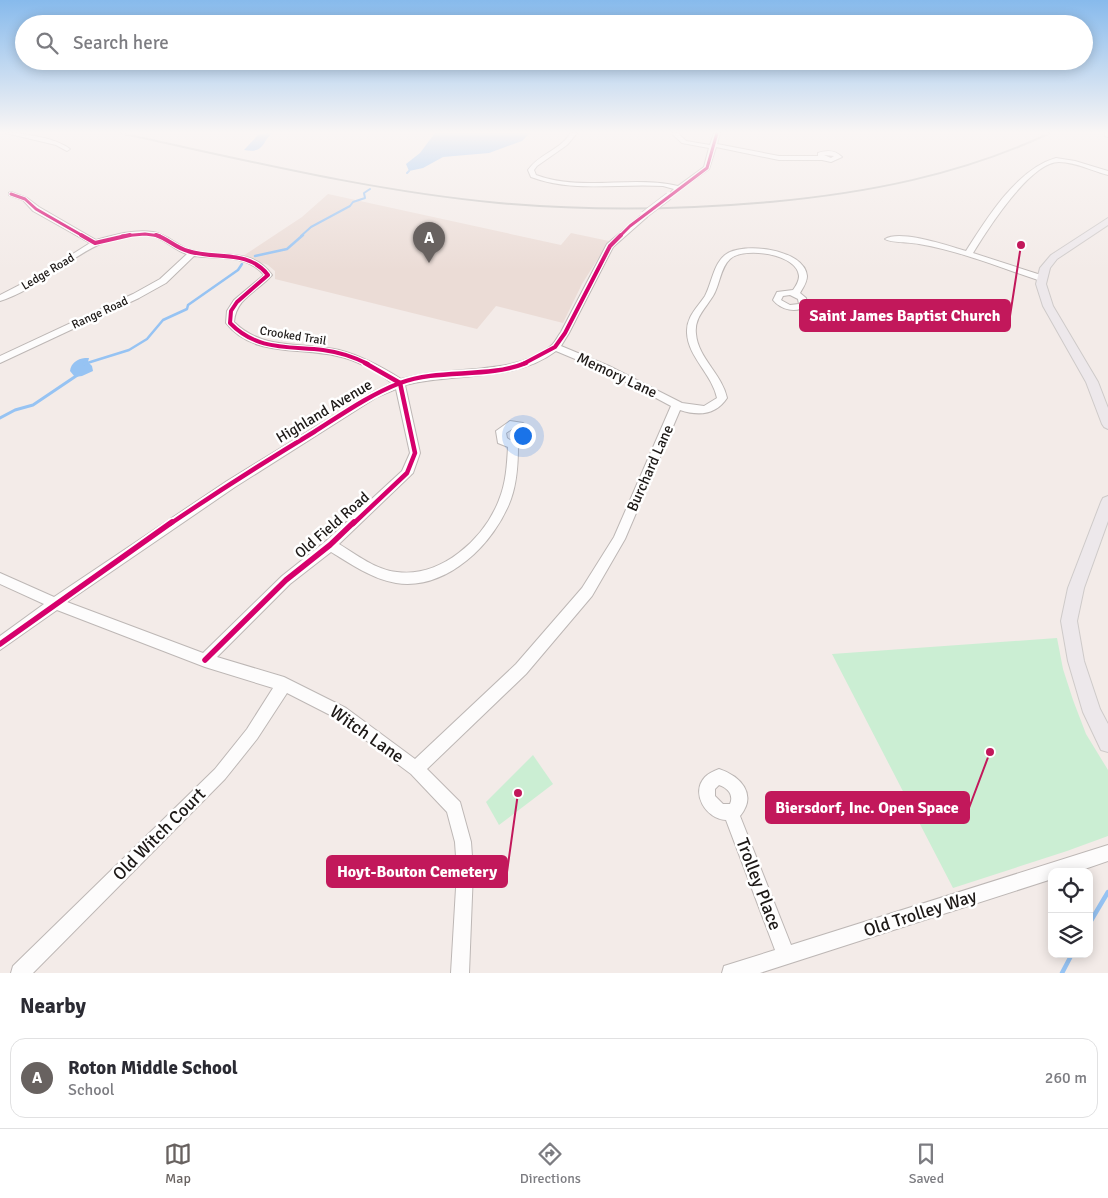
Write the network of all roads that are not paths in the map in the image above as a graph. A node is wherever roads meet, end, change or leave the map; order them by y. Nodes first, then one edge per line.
1 (539, 178) edge
2 (693, 178) edge
3 (1027, 178) edge
4 (680, 188) junction
5 (11, 194) dead end
6 (1108, 221) edge
7 (889, 239) dead end
8 (95, 243) junction
9 (192, 253) junction
10 (968, 255) junction
11 (1041, 278) junction
12 (796, 294) dead end
13 (0, 298) edge
14 (555, 346) junction
15 (0, 360) edge
16 (400, 383) junction
17 (677, 404) junction
18 (1108, 424) edge
19 (514, 444) dead end
20 (1107, 507) edge
21 (330, 545) junction
22 (0, 578) edge
23 (54, 603) junction
24 (0, 644) edge
25 (205, 660) junction
26 (284, 684) junction
27 (1108, 743) edge
28 (416, 769) junction
29 (731, 813) dead end
30 (1108, 853) edge
31 (786, 955) junction
32 (20, 973) edge
33 (460, 973) edge
34 (731, 973) edge

1 - 4 street
2 - 4 street, Highland Avenue
3 - 10 street
4 - 14 street, Highland Avenue, bridge
5 - 8 street
6 - 11 main road
7 - 10 street
8 - 9 street, Crooked Trail
8 - 13 street, Ledge Road
9 - 15 street, Range Road
9 - 16 street, Crooked Trail
10 - 11 street
11 - 18 main road
12 - 17 street
14 - 16 street, Highland Avenue
14 - 17 street, Memory Lane
16 - 21 street, Old Field Road
16 - 23 street, Highland Avenue
17 - 28 street, Burchard Lane
19 - 21 street
20 - 27 main road
21 - 25 street, Old Field Road
22 - 23 street, Witch Lane
23 - 24 street, Highland Avenue
23 - 25 street, Witch Lane
25 - 26 street, Witch Lane
26 - 28 street, Witch Lane
26 - 32 street, Old Witch Court
28 - 33 street, Witch Lane
29 - 31 street, Trolley Place
30 - 31 street, Old Trolley Way
31 - 34 street, Old Trolley Way

